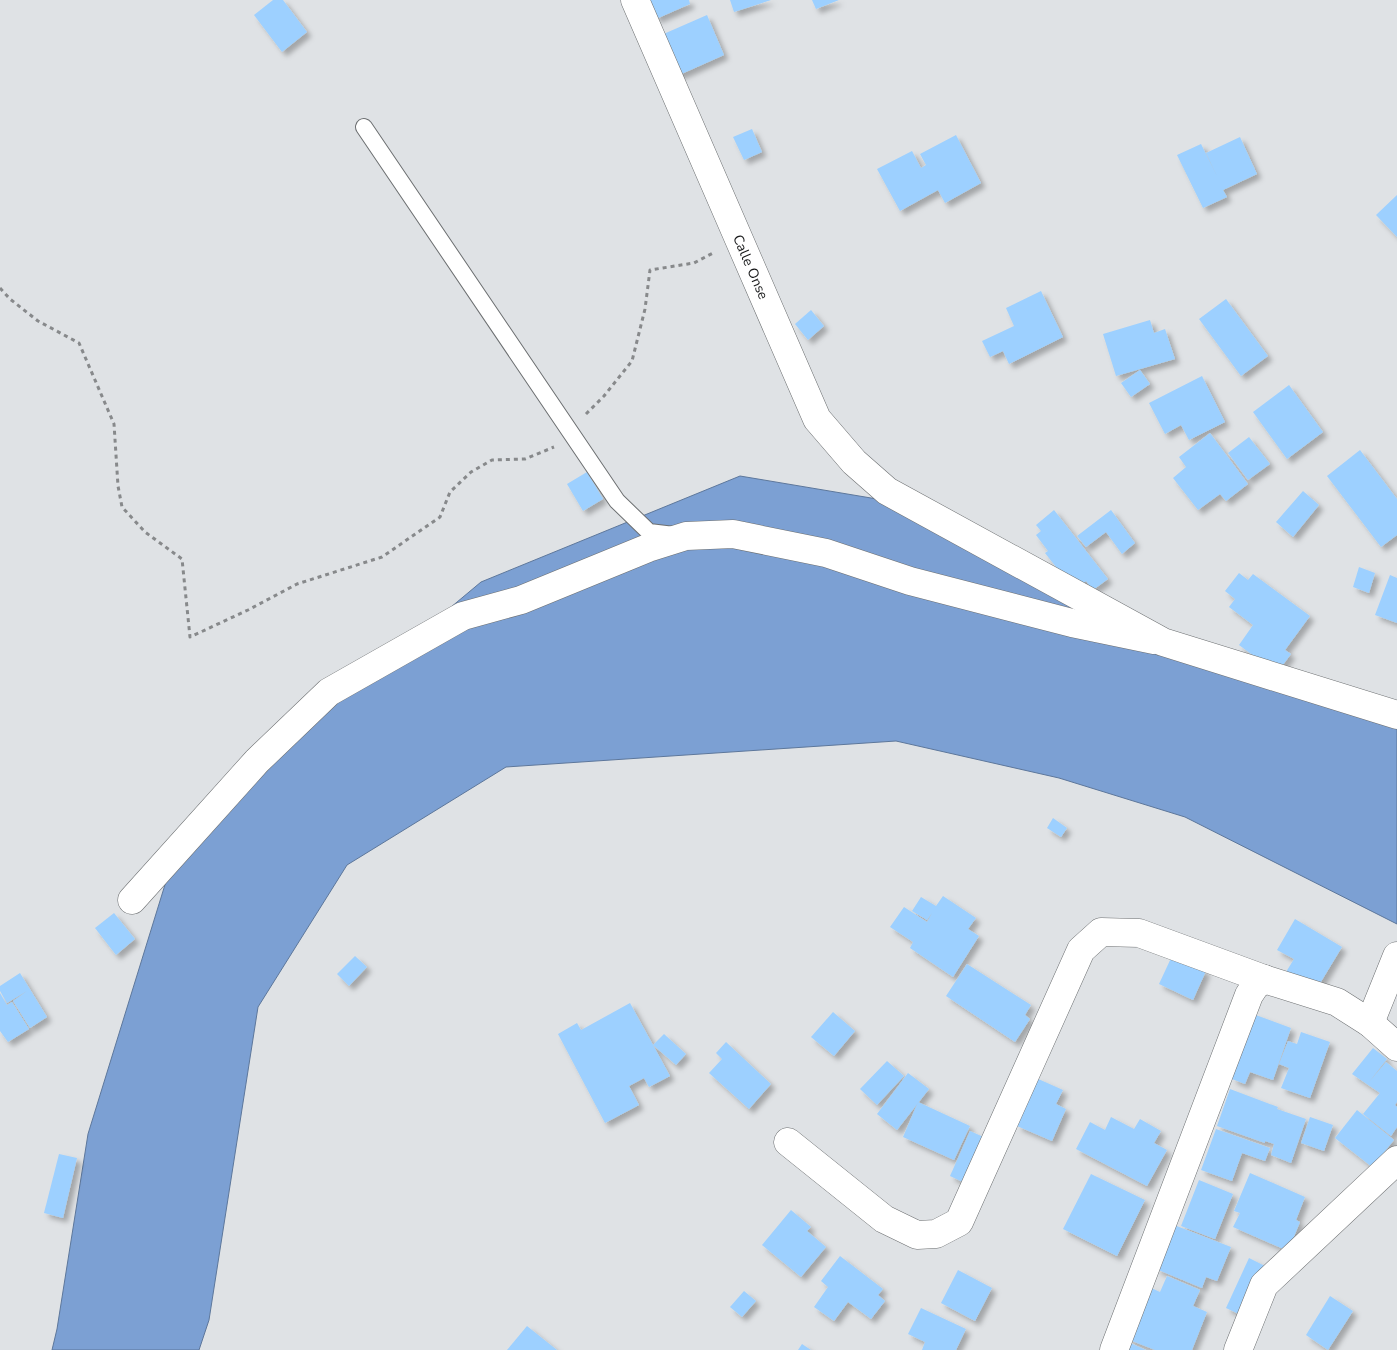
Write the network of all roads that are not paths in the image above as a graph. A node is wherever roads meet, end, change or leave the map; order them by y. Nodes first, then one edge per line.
1 (635, 0) edge
2 (364, 127) dead end
3 (686, 536) junction
4 (1162, 642) junction
5 (1397, 715) edge
6 (132, 900) dead end
7 (1397, 956) edge
8 (1264, 979) junction
9 (1370, 1023) junction
10 (1397, 1047) edge
11 (788, 1142) dead end
12 (1397, 1160) edge
13 (1114, 1350) edge
14 (1238, 1350) edge

1 - 4 street, Calle Onse
2 - 3 lane
3 - 4 street
3 - 6 street
4 - 5 street
7 - 9 street
8 - 9 street
8 - 11 street
8 - 13 street
9 - 10 street
12 - 14 street

